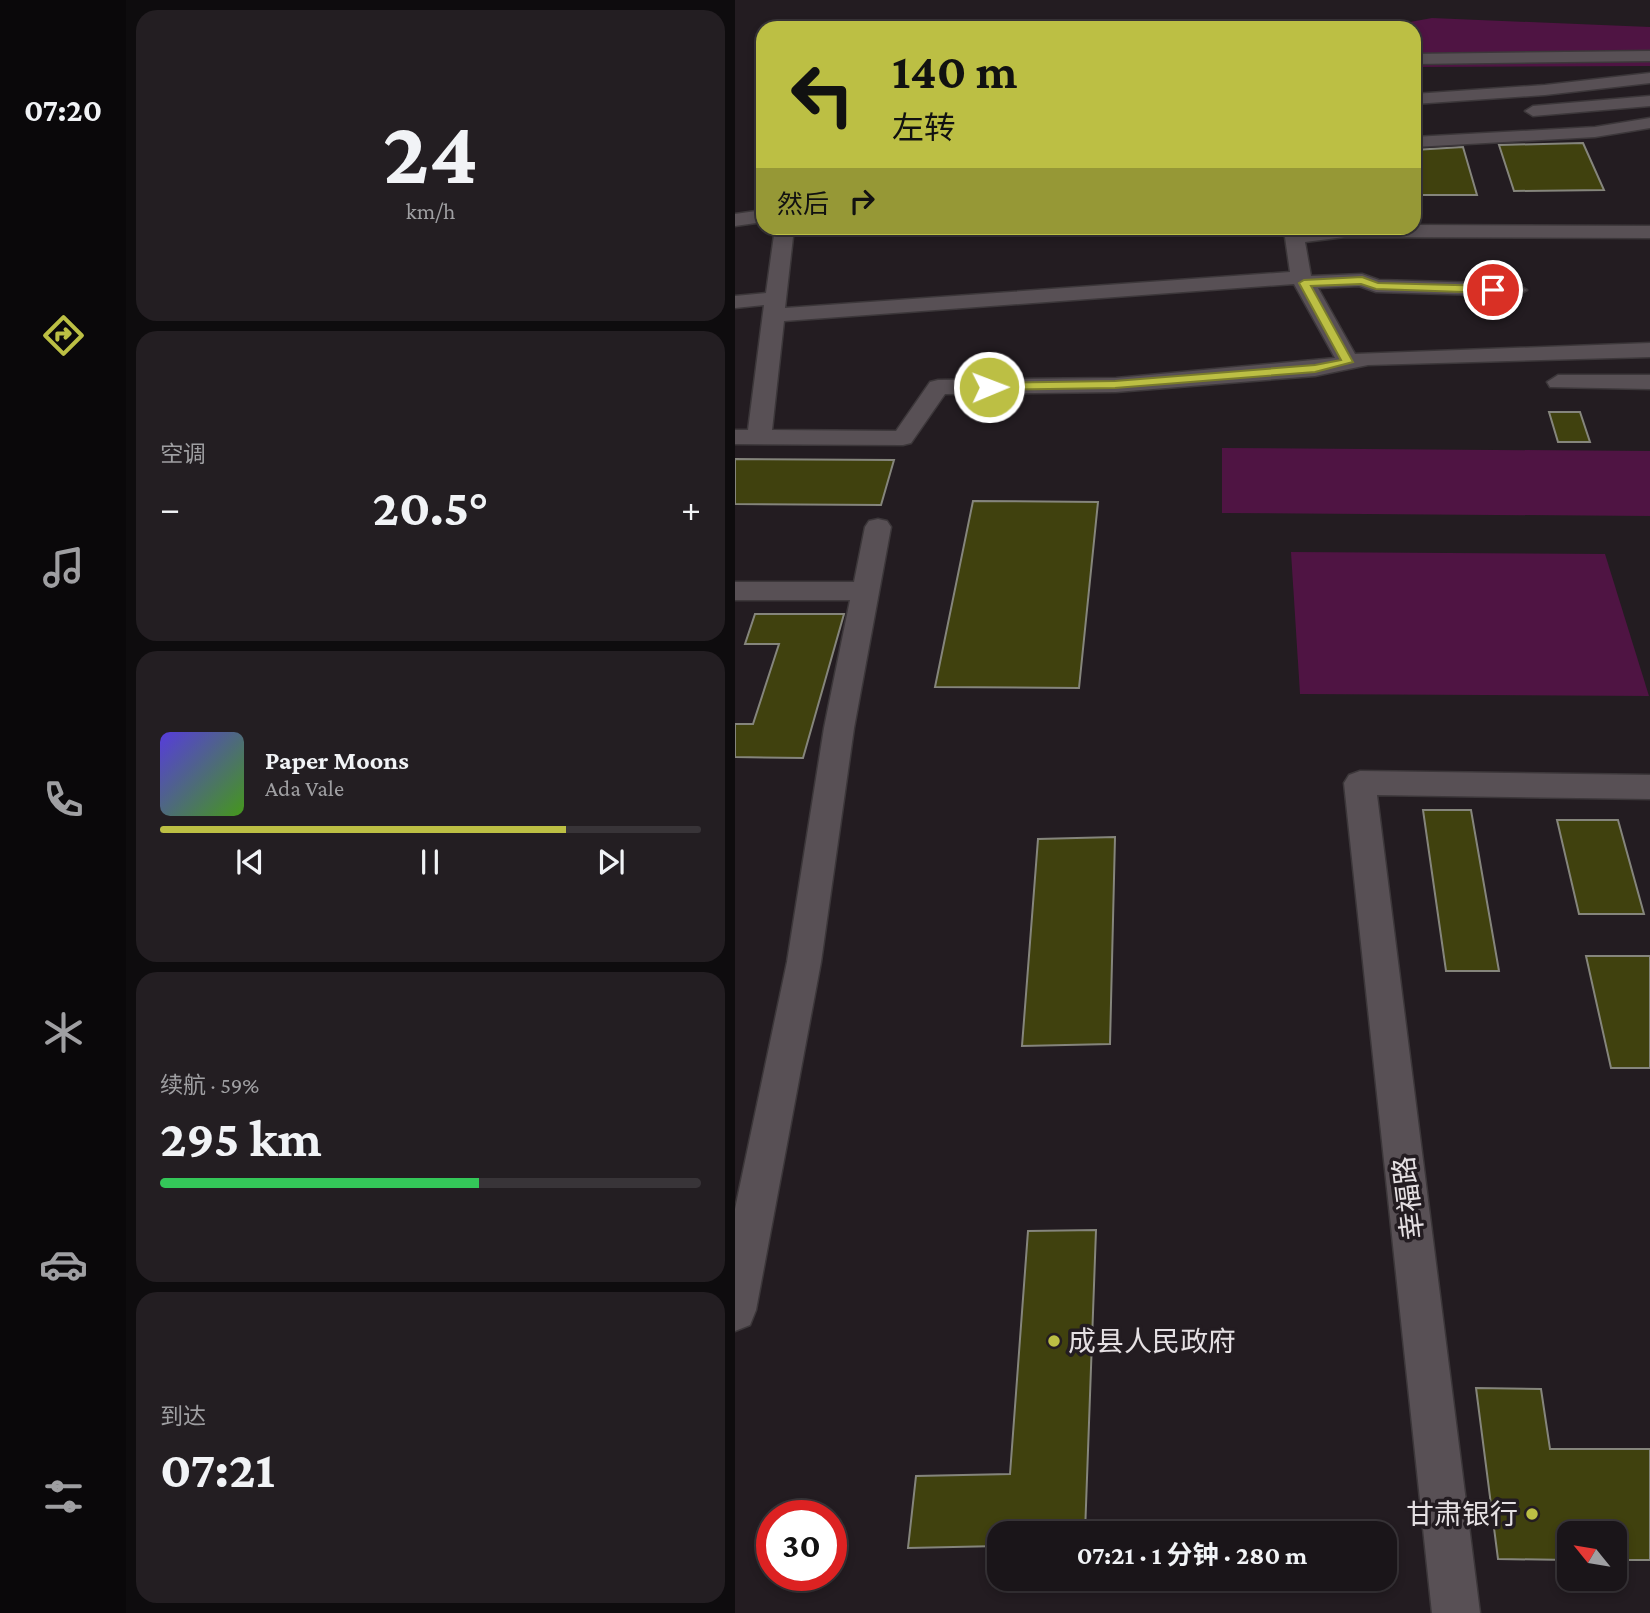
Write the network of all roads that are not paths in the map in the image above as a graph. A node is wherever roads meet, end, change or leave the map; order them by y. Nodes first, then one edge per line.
1 (1650, 56) edge
2 (1421, 59) edge
3 (1650, 78) edge
4 (1421, 101) edge
5 (1650, 101) edge
6 (1421, 103) edge
7 (1650, 123) edge
8 (1421, 142) edge
9 (756, 217) edge
10 (735, 220) edge
11 (1421, 231) edge
12 (1650, 232) edge
13 (783, 235) edge
14 (1312, 235) edge
15 (1303, 280) junction
16 (1517, 290) dead end
17 (735, 302) edge
18 (775, 307) junction
19 (1650, 350) edge
20 (1348, 362) junction
21 (1558, 382) dead end
22 (1650, 383) edge
23 (735, 436) edge
24 (759, 438) junction
25 (878, 527) dead end
26 (735, 591) edge
27 (868, 591) junction
28 (1650, 787) edge
29 (735, 1310) edge
30 (1457, 1613) edge

1 - 2 street
3 - 4 street
5 - 6 street
7 - 8 street
9 - 10 street
11 - 12 street
13 - 18 street
14 - 15 street
15 - 16 street
15 - 18 street
15 - 20 street
17 - 18 street
18 - 24 street
19 - 20 street
20 - 24 street
21 - 22 street
23 - 24 street
25 - 27 street
26 - 27 street
27 - 29 street
28 - 30 street, 幸福路

